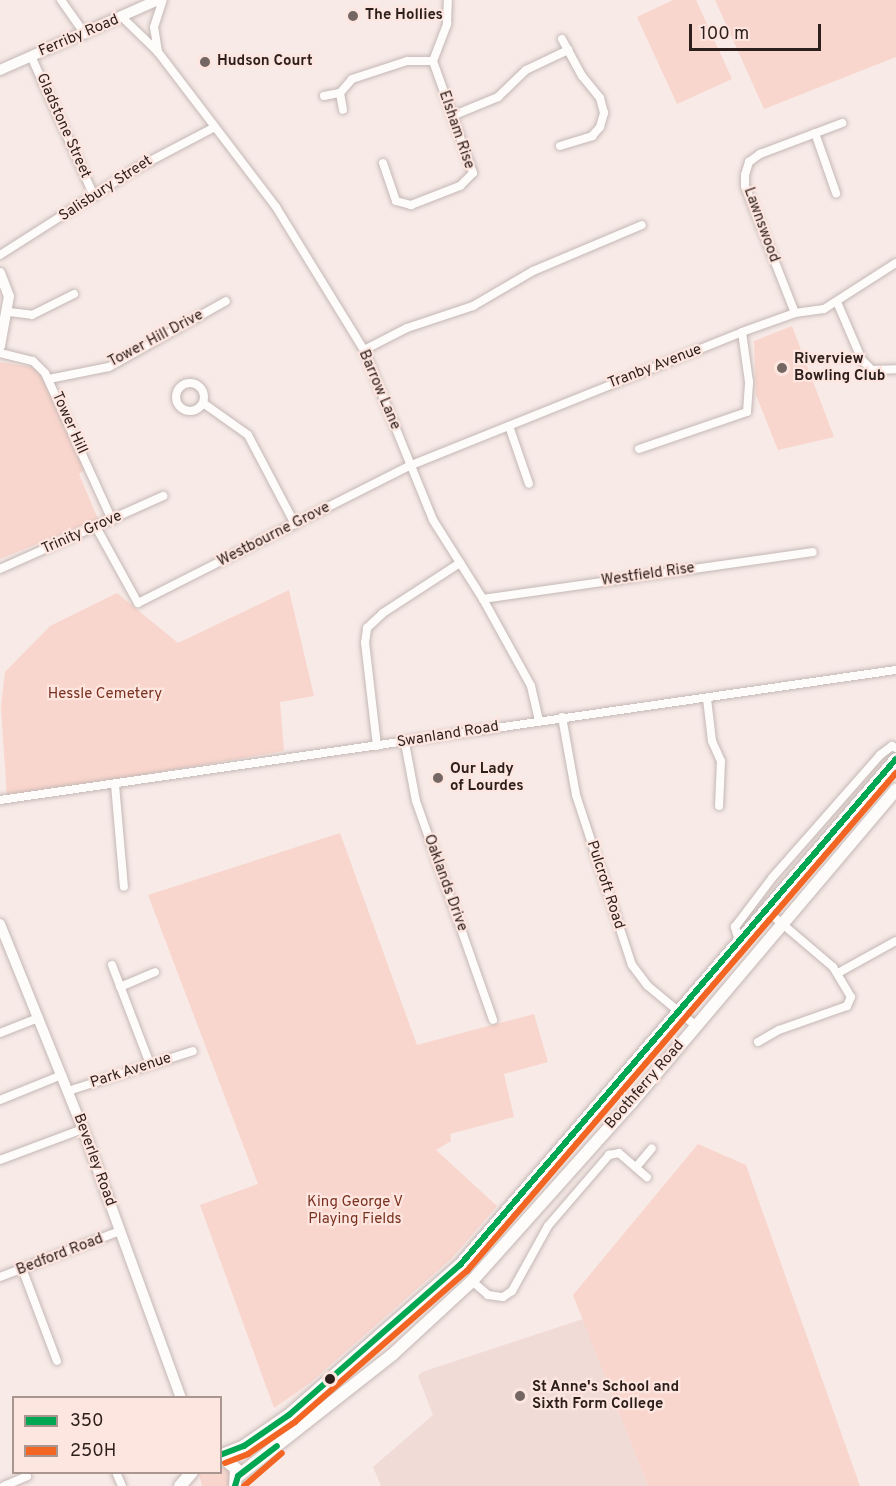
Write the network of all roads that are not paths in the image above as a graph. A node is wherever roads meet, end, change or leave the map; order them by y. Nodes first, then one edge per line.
1 (61, 0) edge
2 (158, 0) edge
3 (163, 0) edge
4 (448, 0) edge
5 (123, 18) junction
6 (85, 34) junction
7 (562, 39) dead end
8 (568, 50) junction
9 (158, 52) junction
10 (31, 56) junction
11 (433, 61) junction
12 (0, 70) edge
13 (340, 93) junction
14 (324, 96) dead end
15 (343, 110) dead end
16 (452, 116) junction
17 (842, 123) dead end
18 (215, 127) junction
19 (815, 133) junction
20 (560, 146) dead end
21 (383, 163) dead end
22 (836, 193) dead end
23 (94, 196) junction
24 (642, 225) dead end
25 (0, 255) edge
26 (896, 263) edge
27 (0, 273) edge
28 (74, 294) dead end
29 (226, 301) dead end
30 (837, 302) junction
31 (9, 312) junction
32 (795, 313) junction
33 (742, 332) junction
34 (0, 346) edge
35 (364, 350) junction
36 (0, 353) edge
37 (896, 369) edge
38 (49, 379) junction
39 (203, 403) dead end
40 (509, 426) junction
41 (639, 449) dead end
42 (409, 466) junction
43 (529, 484) dead end
44 (163, 496) dead end
45 (112, 520) junction
46 (296, 524) junction
47 (96, 527) junction
48 (813, 552) dead end
49 (460, 563) junction
50 (0, 569) edge
51 (483, 599) junction
52 (896, 670) edge
53 (707, 699) junction
54 (562, 717) junction
55 (539, 720) junction
56 (405, 743) junction
57 (377, 746) junction
58 (896, 748) edge
59 (896, 759) edge
60 (115, 785) junction
61 (896, 790) edge
62 (0, 800) edge
63 (719, 806) dead end
64 (124, 887) dead end
65 (766, 910) junction
66 (0, 924) edge
67 (782, 924) junction
68 (739, 941) junction
69 (896, 941) edge
70 (112, 965) dead end
71 (155, 972) dead end
72 (838, 973) junction
73 (120, 987) junction
74 (678, 1012) junction
75 (38, 1018) junction
76 (493, 1020) dead end
77 (696, 1026) junction
78 (0, 1033) edge
79 (758, 1042) dead end
80 (193, 1051) dead end
81 (150, 1064) junction
82 (62, 1075) junction
83 (68, 1091) junction
84 (0, 1100) edge
85 (83, 1129) junction
86 (652, 1148) dead end
87 (0, 1160) edge
88 (637, 1166) junction
89 (647, 1177) dead end
90 (120, 1231) junction
91 (23, 1271) junction
92 (0, 1277) edge
93 (472, 1281) junction
94 (57, 1361) dead end
95 (180, 1396) edge
96 (222, 1455) edge
97 (222, 1456) edge
98 (192, 1474) edge
99 (27, 1476) dead end
100 (237, 1481) edge
101 (4, 1486) edge
102 (180, 1486) edge

1 - 6 street
2 - 5 street, Ferriby Road
3 - 9 street
4 - 11 street
5 - 6 street, Ferriby Road
5 - 9 street, Barrow Lane
6 - 10 street, Ferriby Road
7 - 8 street
8 - 16 street
8 - 20 street
9 - 18 street, Barrow Lane
10 - 12 street, Ferriby Road
10 - 23 street, Gladstone Street
11 - 13 street
11 - 16 street, Elsham Rise
13 - 14 street
13 - 15 street
16 - 21 street, Elsham Rise
17 - 19 street, Lawnswood
18 - 23 street, Salisbury Street
18 - 35 street, Barrow Lane
19 - 22 street
19 - 32 street, Lawnswood
23 - 25 street, Salisbury Street
24 - 35 street
26 - 30 street, Tranby Avenue
27 - 31 street
28 - 31 street
29 - 38 street, Tower Hill Drive
30 - 32 street, Tranby Avenue
30 - 37 street
31 - 34 street
32 - 33 street, Tranby Avenue
33 - 40 street, Tranby Avenue
33 - 41 street
35 - 42 street, Barrow Lane
36 - 38 street, Tower Hill
38 - 45 street, Tower Hill
39 - 46 street
40 - 42 street, Tranby Avenue
40 - 43 street
42 - 46 street, Westbourne Grove
42 - 49 street, Barrow Lane
44 - 45 street, Trinity Grove
45 - 47 street, Trinity Grove
46 - 47 street, Westbourne Grove
47 - 50 street, Trinity Grove
48 - 51 street, Westfield Rise
49 - 51 street, Barrow Lane
49 - 57 street
51 - 55 street, Barrow Lane
52 - 53 street, Swanland Road
53 - 54 street, Swanland Road
53 - 63 street
54 - 55 street, Swanland Road
54 - 74 street, Pulcroft Road
55 - 56 street, Swanland Road
56 - 57 street, Swanland Road
56 - 76 street, Oaklands Drive
57 - 60 street, Swanland Road
58 - 68 street, Boothferry Road
59 - 65 main road, Boothferry Road
60 - 62 street, Swanland Road
60 - 64 street
61 - 67 main road, Boothferry Road
65 - 67 street
65 - 68 main road, Boothferry Road
66 - 75 street, Beverley Road
67 - 72 street
67 - 77 main road, Boothferry Road
68 - 74 main road, Boothferry Road
69 - 72 street
70 - 73 street
71 - 73 street
72 - 79 street
73 - 81 street
74 - 77 street, Pulcroft Road
74 - 96 main road, Boothferry Road
75 - 78 street
75 - 82 street, Beverley Road
77 - 93 main road, Boothferry Road
80 - 81 street, Park Avenue
81 - 83 street, Park Avenue
82 - 83 street, Beverley Road
82 - 84 street
83 - 85 street, Beverley Road
85 - 87 street
85 - 90 street, Beverley Road
86 - 88 street
88 - 89 street
88 - 93 street
90 - 91 street, Bedford Road
90 - 95 street, Beverley Road
91 - 92 street, Bedford Road
91 - 94 street
93 - 100 main road, Boothferry Road
97 - 100 main road
98 - 102 main road
99 - 101 street

